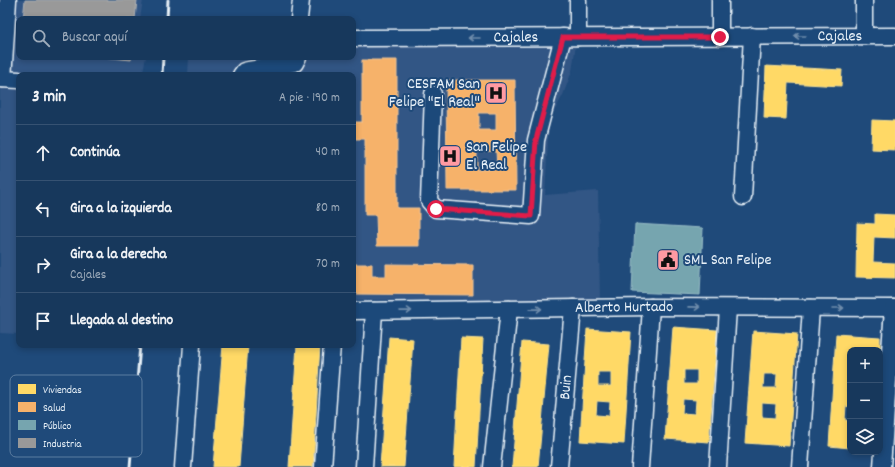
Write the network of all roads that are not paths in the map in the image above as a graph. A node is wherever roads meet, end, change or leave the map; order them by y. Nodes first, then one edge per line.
1 (8, 0) edge
2 (301, 0) edge
3 (578, 0) edge
4 (720, 0) edge
5 (864, 0) edge
6 (300, 16) edge
7 (752, 36) junction
8 (864, 36) junction
9 (895, 36) edge
10 (570, 37) junction
11 (720, 37) junction
12 (356, 38) edge
13 (296, 60) edge
14 (243, 72) edge
15 (7, 79) edge
16 (432, 94) dead end
17 (743, 197) dead end
18 (652, 307) junction
19 (573, 308) junction
20 (728, 308) junction
21 (811, 308) junction
22 (894, 308) edge
23 (509, 309) junction
24 (356, 312) edge
25 (374, 318) junction
26 (192, 348) edge
27 (332, 348) edge
28 (183, 467) edge
29 (323, 467) edge
30 (364, 467) edge
31 (492, 467) edge
32 (559, 467) edge
33 (640, 467) edge
34 (718, 467) edge
35 (800, 467) edge
36 (882, 467) edge

1 - 15 street
2 - 6 street
3 - 10 street
4 - 11 street
5 - 8 street
8 -> 7 street, Cajales
7 - 11 street, Cajales
7 - 17 street
8 - 9 street, Cajales
10 - 11 street, Cajales
10 -> 12 street, Cajales
10 - 16 street
13 - 14 street
18 - 19 street, Alberto Hurtado
18 -> 20 street, Alberto Hurtado
18 - 33 street
23 -> 19 street, Alberto Hurtado
19 - 32 street, Buin
20 - 21 street, Alberto Hurtado
20 - 34 street
21 -> 22 street, Alberto Hurtado
21 - 35 street
22 - 36 street
25 -> 23 street, Alberto Hurtado
23 - 31 street
24 - 25 street, Alberto Hurtado
25 - 30 street
26 - 28 street
27 - 29 street

